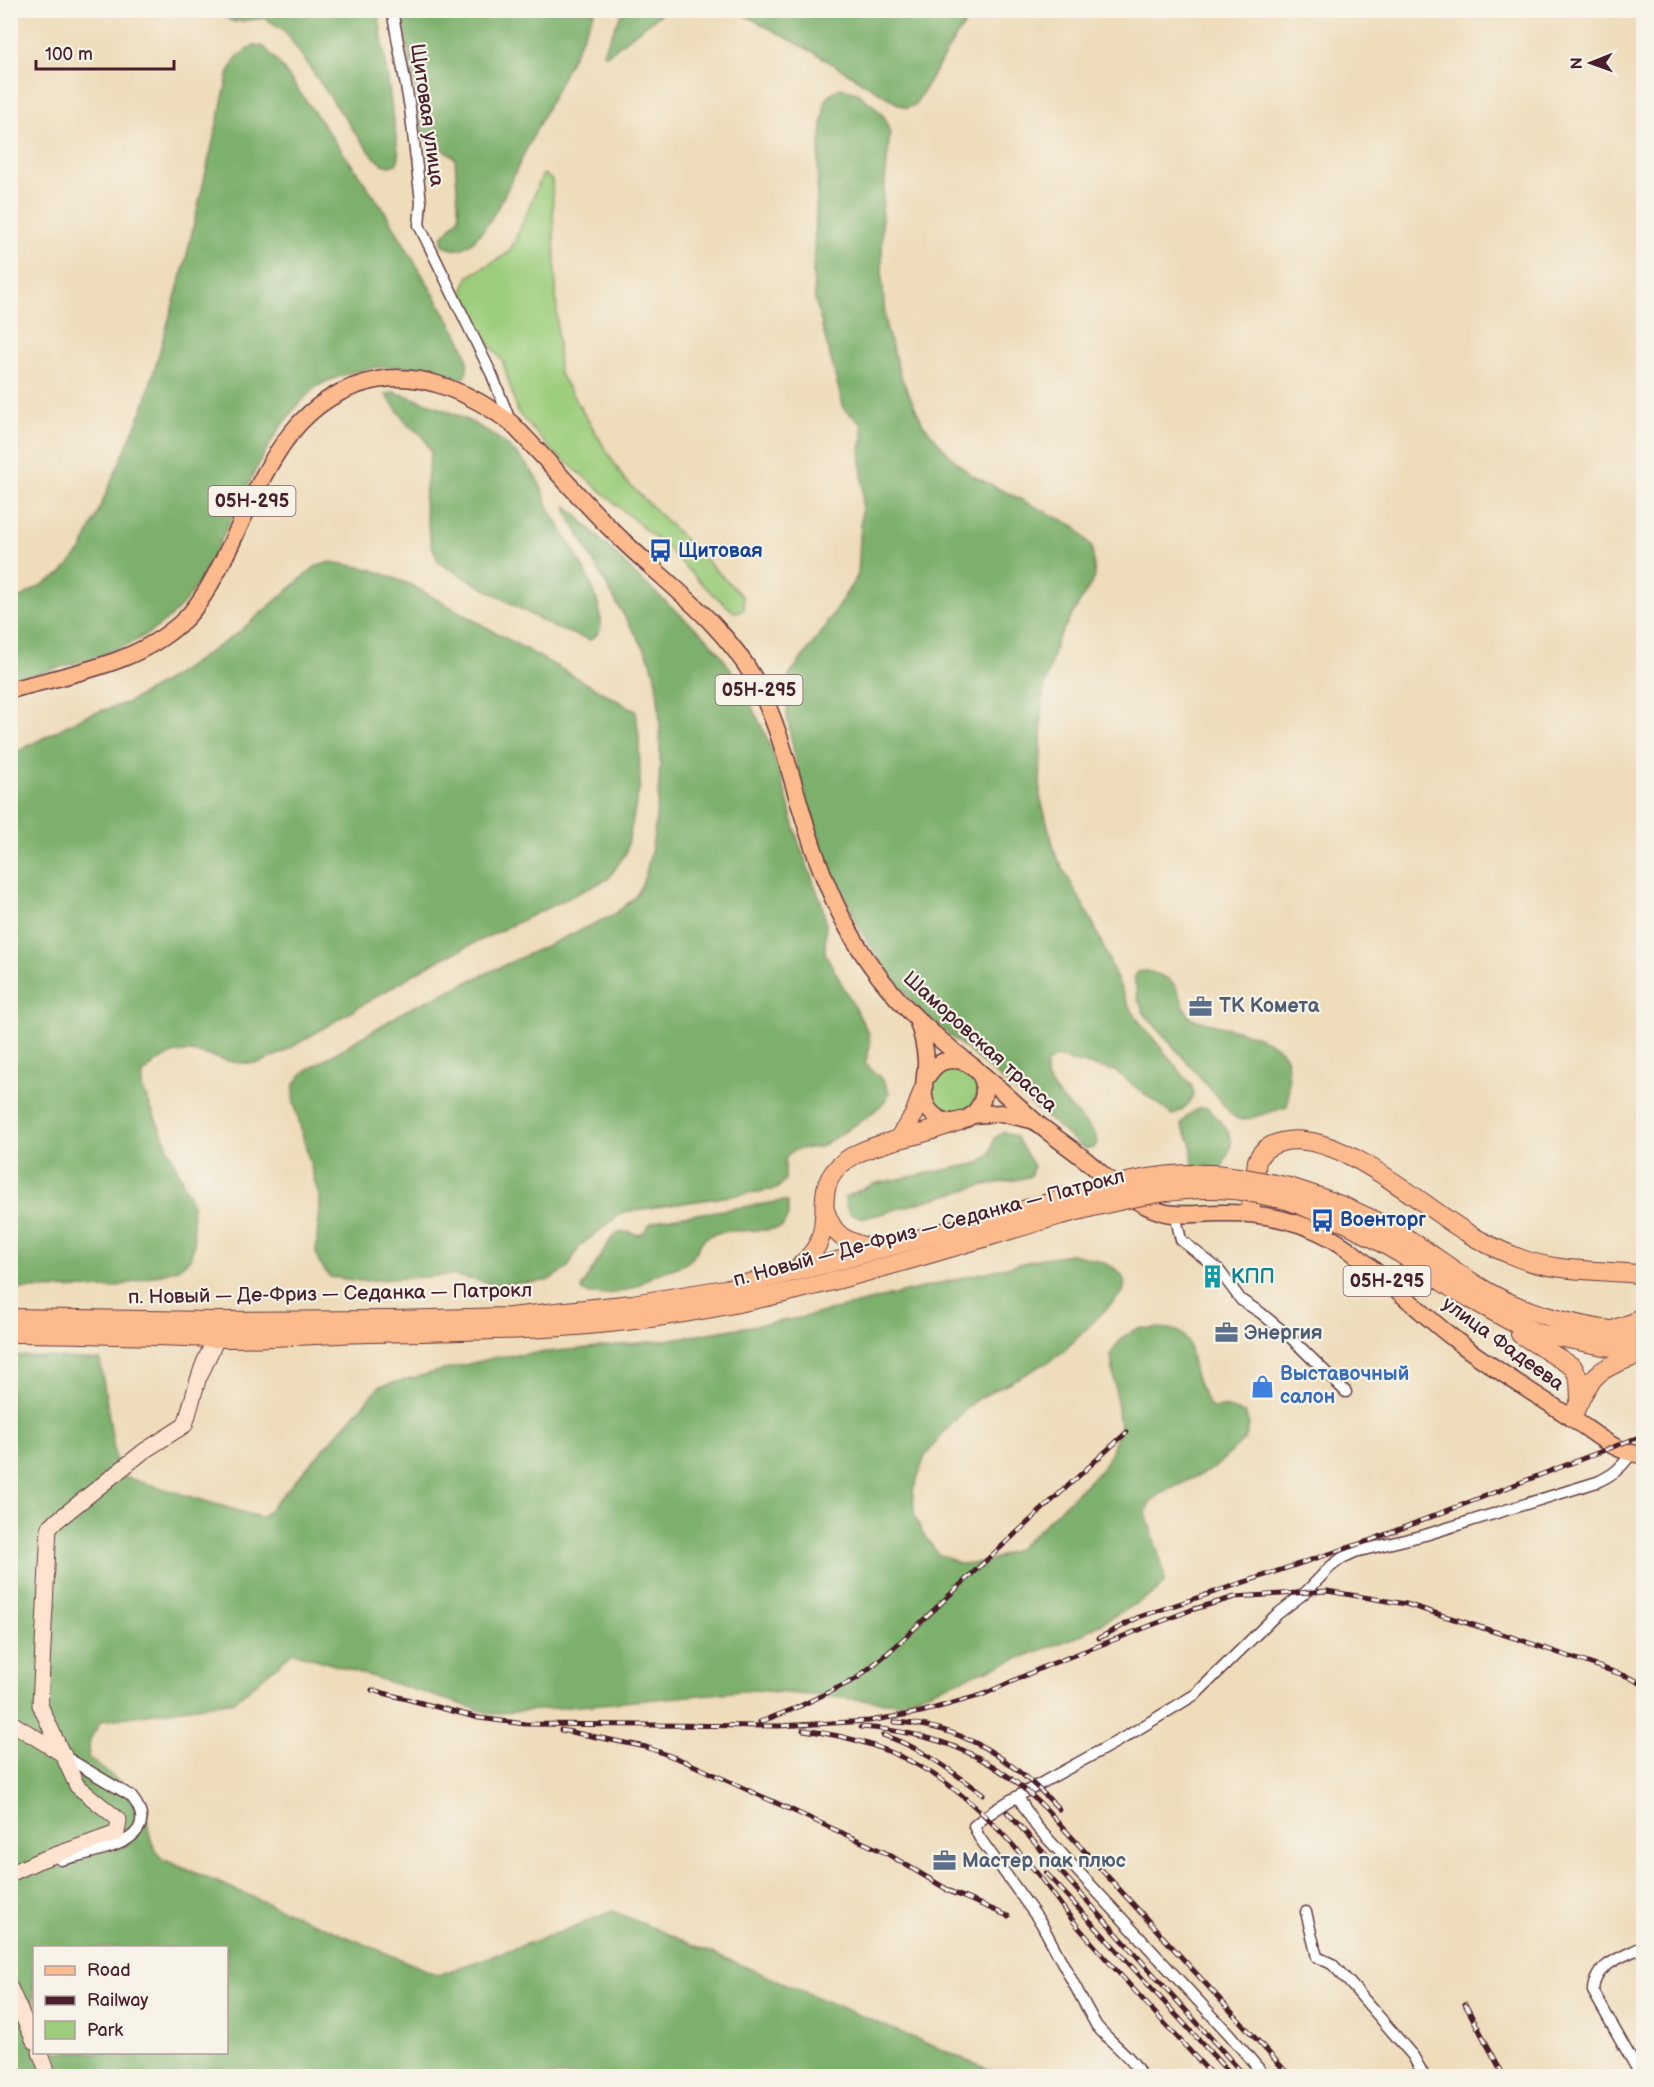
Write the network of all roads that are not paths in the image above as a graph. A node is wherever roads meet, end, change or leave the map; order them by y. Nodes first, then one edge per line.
1 (392, 10) edge
2 (512, 423) junction
3 (10, 690) edge
4 (915, 1016) junction
5 (974, 1067) junction
6 (924, 1084) junction
7 (967, 1118) junction
8 (1037, 1123) junction
9 (898, 1139) junction
10 (1288, 1193) junction
11 (825, 1208) junction
12 (1059, 1208) junction
13 (1250, 1213) junction
14 (1175, 1214) junction
15 (875, 1250) junction
16 (793, 1273) junction
17 (1644, 1278) edge
18 (1644, 1314) edge
19 (10, 1318) edge
20 (1510, 1321) junction
21 (1606, 1330) junction
22 (10, 1333) edge
23 (1644, 1333) edge
24 (216, 1338) junction
25 (1644, 1351) edge
26 (1346, 1392) dead end
27 (1580, 1398) junction
28 (1572, 1418) junction
29 (1637, 1454) edge
30 (10, 1722) edge
31 (63, 1755) junction
32 (1018, 1797) junction
33 (10, 1874) edge
34 (10, 1881) edge
35 (1306, 1912) dead end
36 (1644, 1946) edge
37 (10, 1988) edge
38 (33, 2039) edge
39 (41, 2054) edge
40 (49, 2076) edge
41 (1140, 2076) edge
42 (1265, 2076) edge
43 (1424, 2076) edge
44 (1641, 2076) edge

1 - 2 street, Щитовая улица
2 - 3 main road, Шаморовская трасса / 05Н-295
2 - 4 main road, Шаморовская трасса / 05Н-295
4 - 5 main road, Шаморовская трасса / 05Н-295
4 - 6 main road, 05Н-295
5 - 6 main road
5 - 7 main road, 05Н-295
5 - 8 main road, Шаморовская трасса / 05Н-295
6 - 7 main road, 05Н-295
6 - 9 highway, 05Н-295
7 - 8 main road, 05Н-295
7 - 9 highway
8 - 14 main road, Шаморовская трасса / 05Н-295
9 - 11 highway
10 - 12 highway, п. Новый — Де-Фриз — Седанка — Патрокл, bridge
10 - 20 highway, п. Новый — Де-Фриз — Седанка — Патрокл
10 - 21 highway, п. Новый — Де-Фриз — Седанка — Патрокл
11 - 15 highway
11 - 16 highway
12 - 15 highway, п. Новый — Де-Фриз — Седанка — Патрокл
12 - 24 highway, п. Новый — Де-Фриз — Седанка — Патрокл
13 - 14 main road, улица Фадеева / 05Н-295
13 - 17 highway
13 - 28 main road, улица Фадеева / 05Н-295
14 - 26 street
15 - 16 highway, п. Новый — Де-Фриз — Седанка — Патрокл
16 - 19 highway, п. Новый — Де-Фриз — Седанка — Патрокл
18 - 21 highway
20 - 25 highway, п. Новый — Де-Фриз — Седанка — Патрокл
20 - 27 highway
21 - 23 highway, п. Новый — Де-Фриз — Седанка — Патрокл
22 - 24 highway, п. Новый — Де-Фриз — Седанка — Патрокл
24 - 31 main road
25 - 27 highway
27 - 28 highway
28 - 29 main road, улица Фадеева
29 - 32 street
30 - 31 main road
31 - 33 main road
31 - 34 street
32 - 41 street
32 - 42 street
35 - 43 street
36 - 44 street
37 - 38 main road
39 - 40 main road

